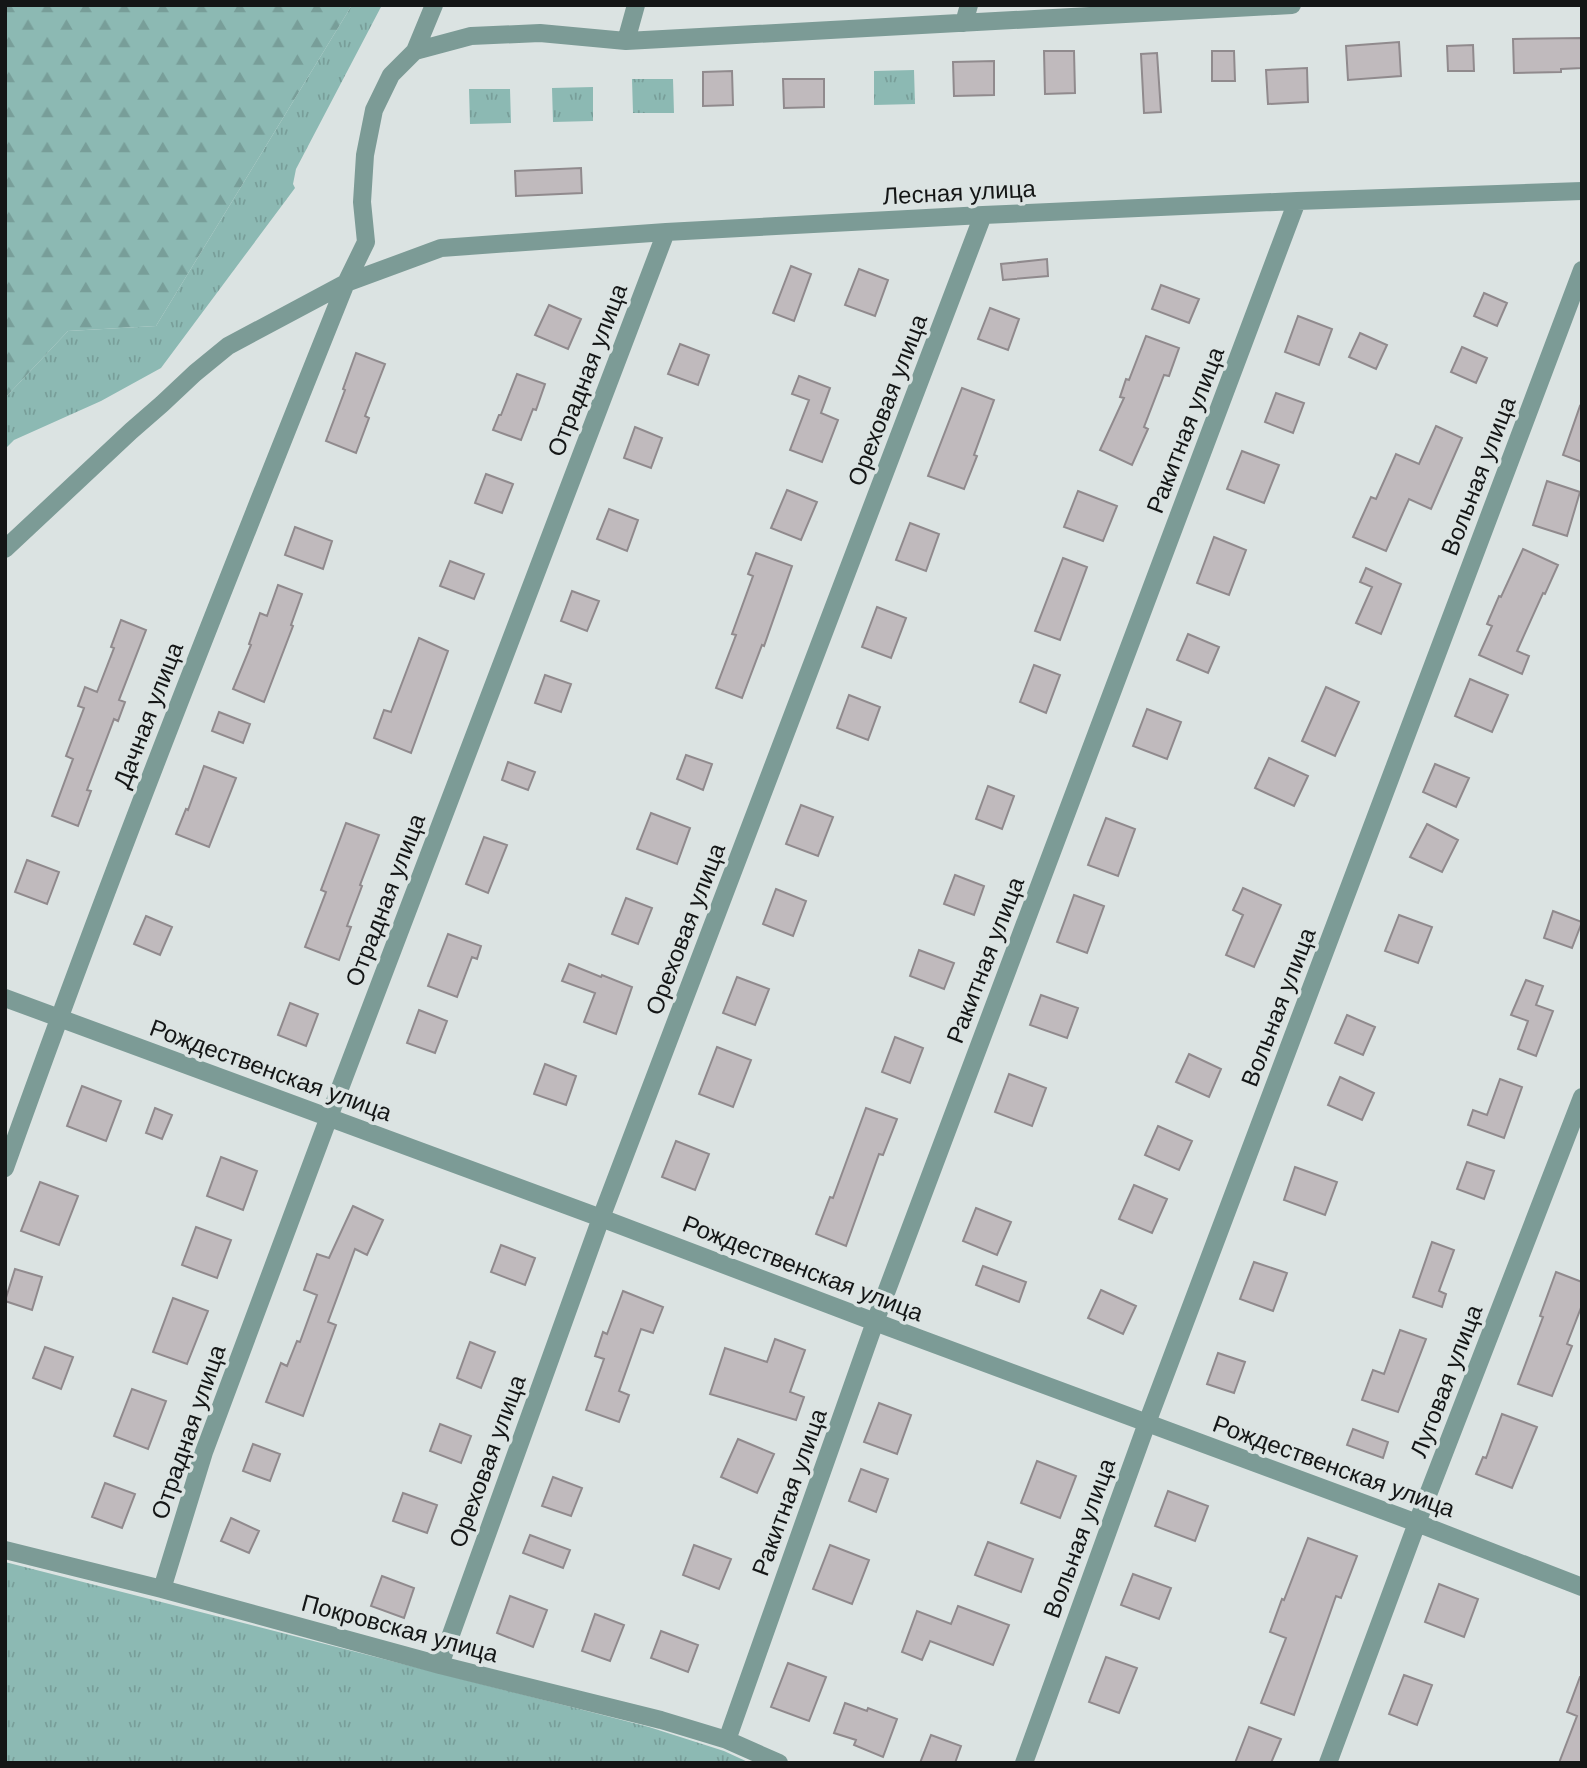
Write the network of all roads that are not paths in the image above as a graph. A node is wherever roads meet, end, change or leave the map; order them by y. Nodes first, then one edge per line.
1 (434, 5) edge
2 (636, 5) edge
3 (1292, 5) edge
4 (966, 14) edge
5 (626, 41) junction
6 (415, 51) junction
7 (1582, 191) edge
8 (1297, 201) junction
9 (983, 215) junction
10 (666, 232) junction
11 (1582, 270) edge
12 (346, 284) junction
13 (5, 549) edge
14 (5, 998) edge
15 (59, 1018) junction
16 (1582, 1097) edge
17 (329, 1118) junction
18 (5, 1168) edge
19 (601, 1218) junction
20 (875, 1322) junction
21 (1147, 1423) junction
22 (1417, 1523) junction
23 (5, 1550) edge
24 (1582, 1587) edge
25 (162, 1589) junction
26 (440, 1665) junction
27 (727, 1740) junction
28 (779, 1763) edge
29 (1024, 1763) edge
30 (1328, 1763) edge

1 - 6 street
2 - 5 street
3 - 4 street
4 - 5 street
5 - 6 street
6 - 12 street, Дачная улица
7 - 8 street, Лесная улица
8 - 9 street, Лесная улица
8 - 20 street, Ракитная улица
9 - 10 street, Лесная улица
9 - 19 street, Ореховая улица
10 - 12 street, Лесная улица
10 - 17 street, Отрадная улица
11 - 21 street, Вольная улица
12 - 13 street, Лесная улица
12 - 15 street, Дачная улица
14 - 15 street, Рождественская улица
15 - 17 street, Рождественская улица
15 - 18 street, Дачная улица
16 - 22 street, Луговая улица
17 - 19 street, Рождественская улица
17 - 25 street, Отрадная улица
19 - 20 street, Рождественская улица
19 - 26 street, Ореховая улица
20 - 21 street, Рождественская улица
20 - 27 street, Ракитная улица
21 - 22 street, Рождественская улица
21 - 29 street, Вольная улица
22 - 24 street, Рождественская улица
22 - 30 street, Луговая улица
23 - 25 street, Покровская улица
25 - 26 street, Покровская улица
26 - 27 street, Покровская улица
27 - 28 street, Покровская улица

